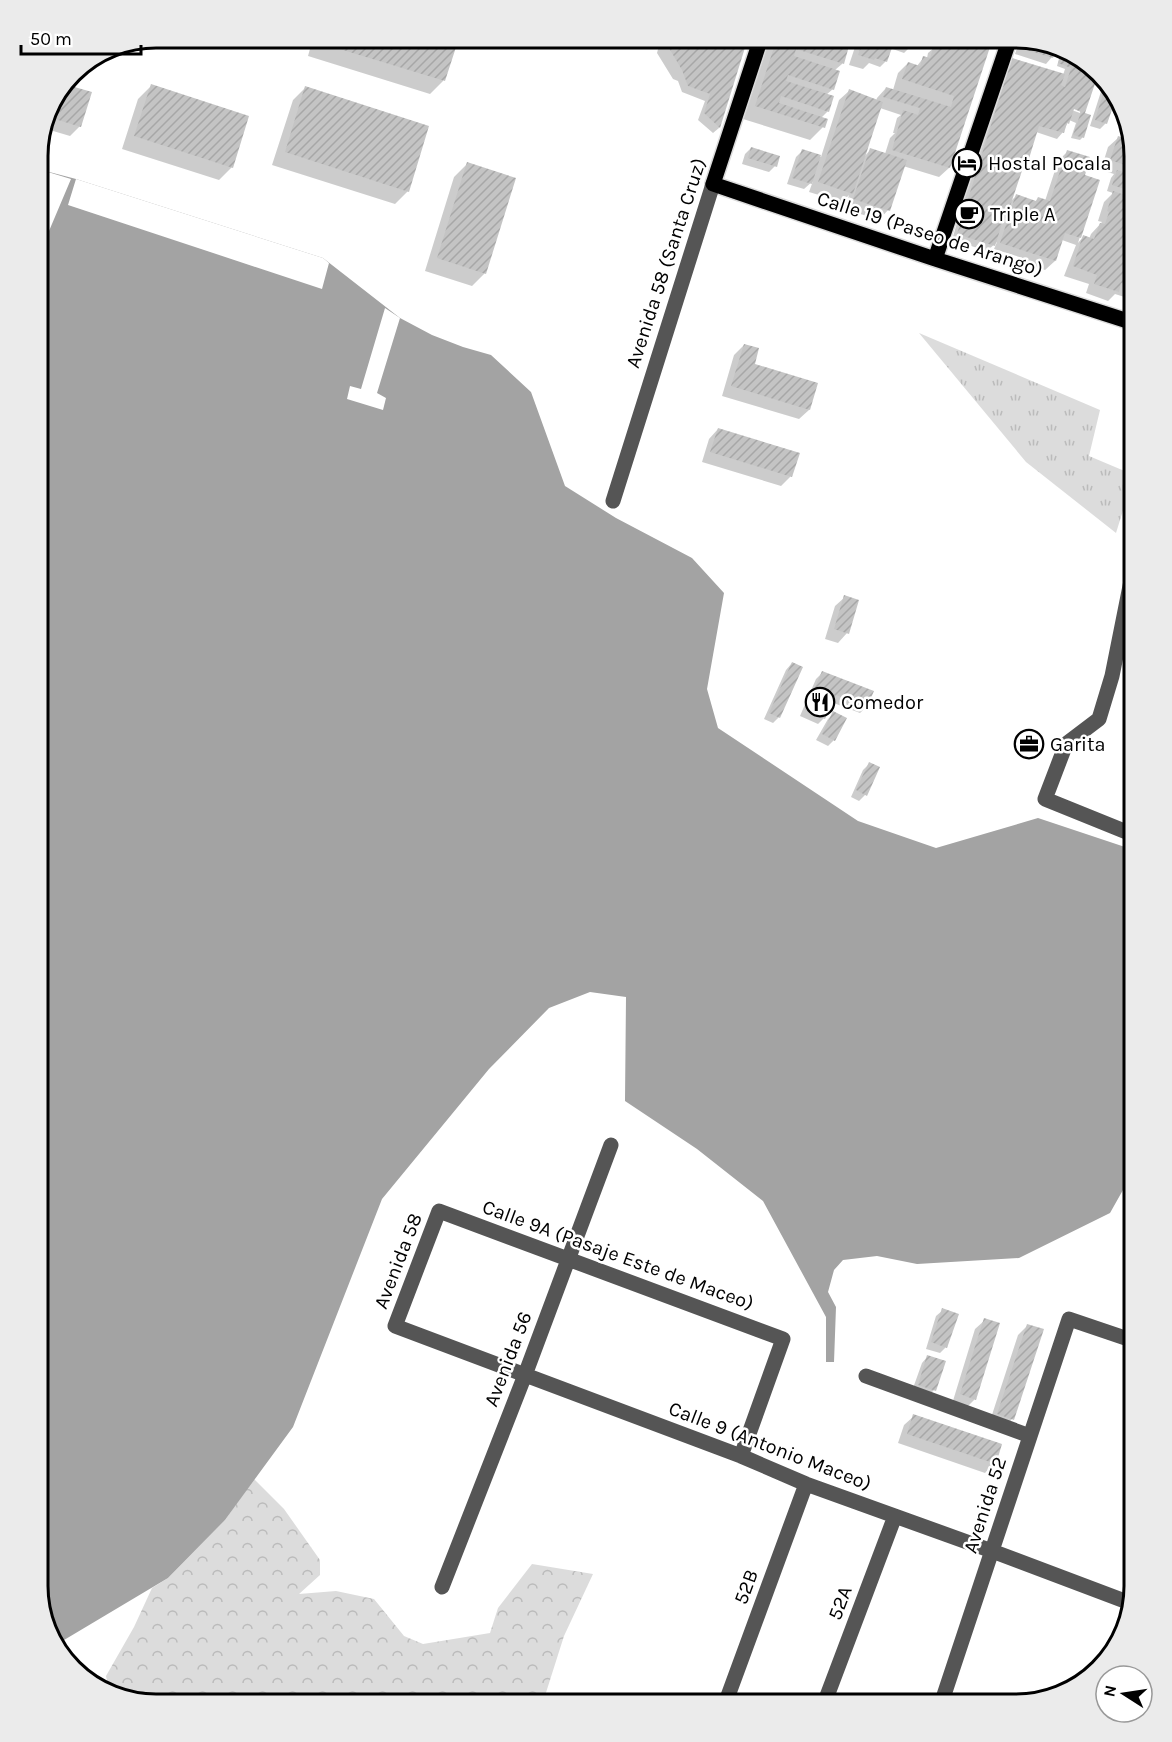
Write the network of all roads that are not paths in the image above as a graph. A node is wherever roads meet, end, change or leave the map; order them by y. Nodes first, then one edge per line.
1 (758, 48) edge
2 (1007, 48) edge
3 (713, 184) junction
4 (935, 260) junction
5 (1124, 320) edge
6 (613, 501) dead end
7 (1124, 616) edge
8 (1124, 831) edge
9 (611, 1145) dead end
10 (439, 1211) joint
11 (568, 1258) junction
12 (395, 1326) joint
13 (1124, 1338) edge
14 (525, 1375) junction
15 (866, 1376) dead end
16 (1030, 1436) junction
17 (741, 1456) junction
18 (806, 1484) junction
19 (895, 1516) junction
20 (992, 1551) junction
21 (442, 1587) dead end
22 (1123, 1600) edge
23 (729, 1694) edge
24 (828, 1694) edge
25 (944, 1694) edge

1 - 3 main road, Avenida 58 (Santa Cruz)
2 - 4 main road
3 - 4 main road, Calle 19 (Paseo de Arango)
3 - 6 street, Avenida 58 (Santa Cruz)
4 - 5 main road, Calle 19 (Paseo de Arango)
7 - 8 street
9 - 11 street, Avenida 56
10 - 11 street, Calle 9A (Pasaje Este de Maceo)
10 - 12 street, Avenida 58
11 - 14 street, Avenida 56
11 - 17 street, Calle 9A (Pasaje Este de Maceo)
12 - 14 street, Calle 9 (Antonio Maceo)
13 - 16 street, Avenida 52
14 - 17 street, Calle 9 (Antonio Maceo)
14 - 21 street, Avenida 56
15 - 16 street
16 - 20 street, Avenida 52
17 - 18 street, Calle 9 (Antonio Maceo)
18 - 19 street, Calle 9 (Antonio Maceo)
18 - 23 street, 52B
19 - 20 street, Calle 9 (Antonio Maceo)
19 - 24 street, 52A
20 - 22 street, Calle 9 (Antonio Maceo)
20 - 25 street, Avenida 52

